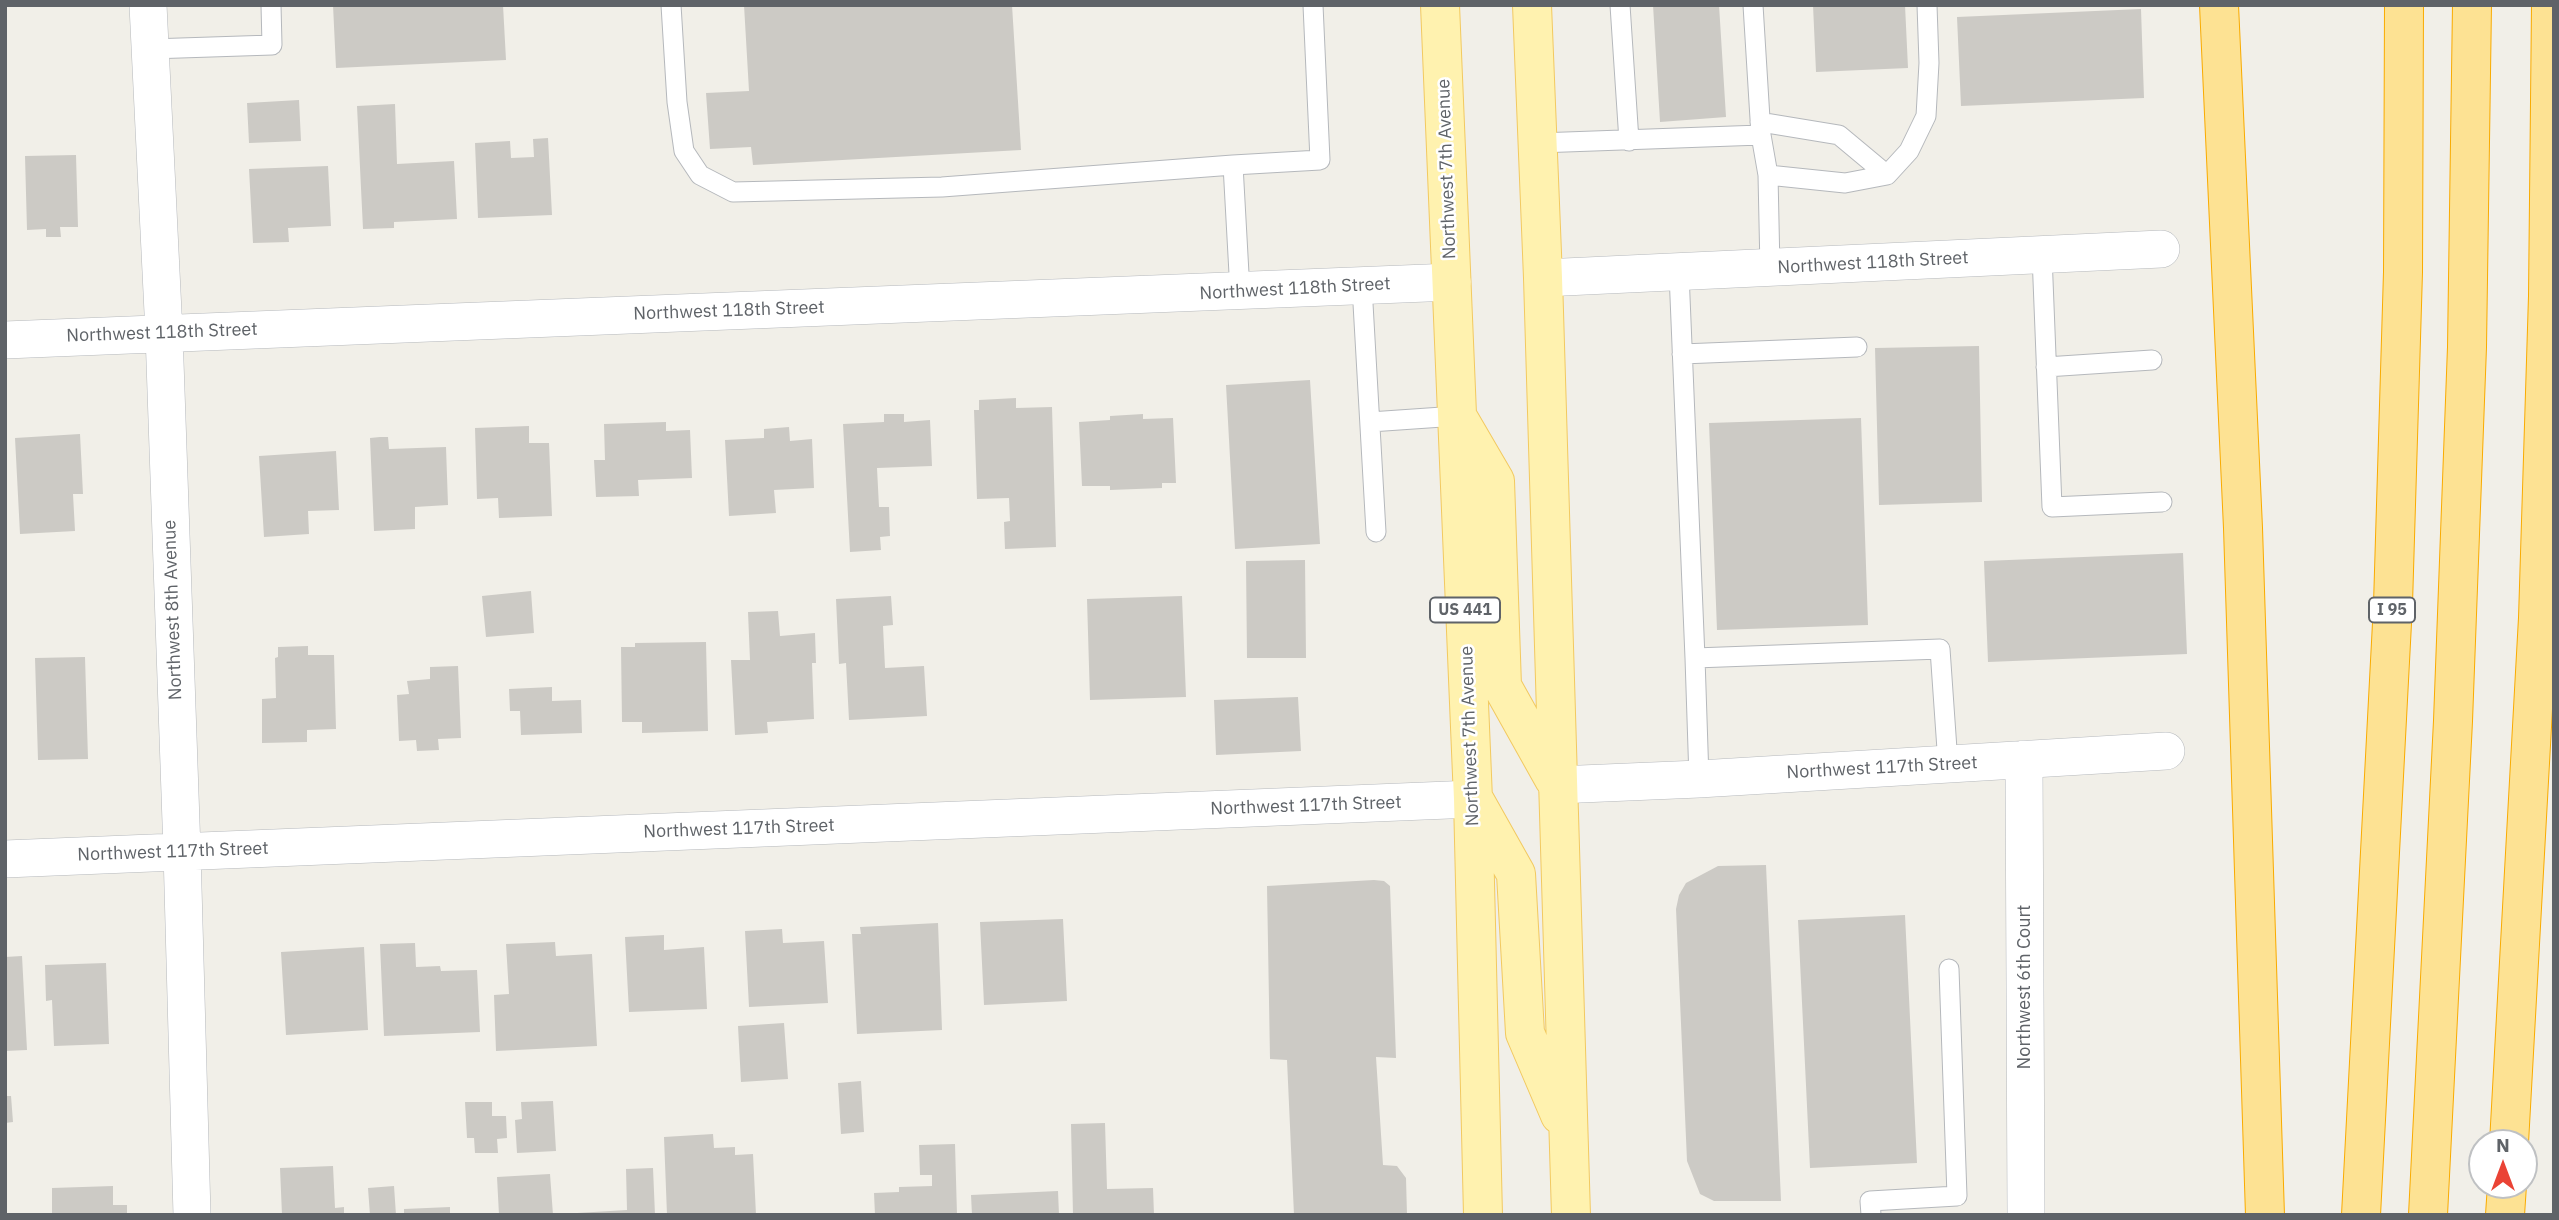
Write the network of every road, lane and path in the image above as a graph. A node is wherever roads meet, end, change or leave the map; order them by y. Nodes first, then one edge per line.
1 (148, 5) edge
2 (271, 5) edge
3 (671, 5) edge
4 (1313, 5) edge
5 (1440, 5) edge
6 (1532, 5) edge
7 (1620, 5) edge
8 (1753, 5) edge
9 (1927, 5) edge
10 (2219, 5) edge
11 (2404, 5) edge
12 (2472, 5) edge
13 (2551, 5) edge
14 (150, 50) junction
15 (1761, 129) junction
16 (1629, 141) junction
17 (1538, 143) junction
18 (1233, 164) junction
19 (1768, 175) junction
20 (1887, 175) junction
21 (2161, 249) dead end
22 (2042, 255) junction
23 (1770, 269) junction
24 (1679, 273) junction
25 (1543, 278) junction
26 (1452, 282) junction
27 (1362, 286) junction
28 (1240, 292) junction
29 (164, 333) junction
30 (5, 340) edge
31 (1857, 346) dead end
32 (1682, 354) junction
33 (2152, 360) dead end
34 (2046, 367) junction
35 (1457, 416) junction
36 (1370, 422) junction
37 (2162, 502) dead end
38 (1376, 532) dead end
39 (1695, 657) junction
40 (2166, 751) dead end
41 (2024, 760) junction
42 (1948, 764) junction
43 (1699, 779) junction
44 (1557, 785) junction
45 (1473, 799) junction
46 (182, 851) junction
47 (5, 859) edge
48 (1949, 969) dead end
49 (2510, 1129) edge
50 (1569, 1136) junction
51 (192, 1215) edge
52 (1483, 1215) edge
53 (1571, 1215) edge
54 (1871, 1215) edge
55 (2026, 1215) edge
56 (2265, 1215) edge
57 (2361, 1215) edge
58 (2428, 1215) edge

1 - 14 street, Northwest 8th Avenue
2 - 14 lane
3 - 18 lane
4 - 18 lane
5 - 26 main road, Northwest 7th Avenue / US 441
6 - 17 main road
7 - 16 lane
8 - 15 lane
9 - 20 lane
10 - 56 highway
11 - 57 highway, I 95
12 - 58 highway
13 - 49 highway
14 - 29 street, Northwest 8th Avenue
15 - 16 lane
15 - 19 lane
15 - 20 lane
16 - 17 lane
17 - 25 main road
18 - 28 lane
19 - 20 lane
19 - 23 lane
21 - 22 street, Northwest 118th Street
22 - 23 street, Northwest 118th Street
22 - 34 lane
23 - 24 street, Northwest 118th Street
24 - 25 street, Northwest 118th Street
24 - 32 lane
25 - 44 main road
26 - 27 street, Northwest 118th Street
26 - 35 main road, Northwest 7th Avenue / US 441
27 - 28 street, Northwest 118th Street
27 - 36 lane
28 - 29 street, Northwest 118th Street
29 - 30 street, Northwest 118th Street
29 - 46 street, Northwest 8th Avenue
31 - 32 lane
32 - 39 lane
33 - 34 lane
34 - 37 lane
35 - 36 lane
35 - 44 main road
35 - 45 main road, Northwest 7th Avenue / US 441
36 - 38 lane
39 - 42 lane
39 - 43 lane
40 - 41 street, Northwest 117th Street
41 - 42 street, Northwest 117th Street
41 - 55 street, Northwest 6th Court
42 - 43 street, Northwest 117th Street
43 - 44 street, Northwest 117th Street
44 - 50 main road
45 - 46 street, Northwest 117th Street
45 - 50 main road
45 - 52 main road, Northwest 7th Avenue / US 441
46 - 47 street, Northwest 117th Street
46 - 51 street, Northwest 8th Avenue
48 - 54 lane
50 - 53 main road

